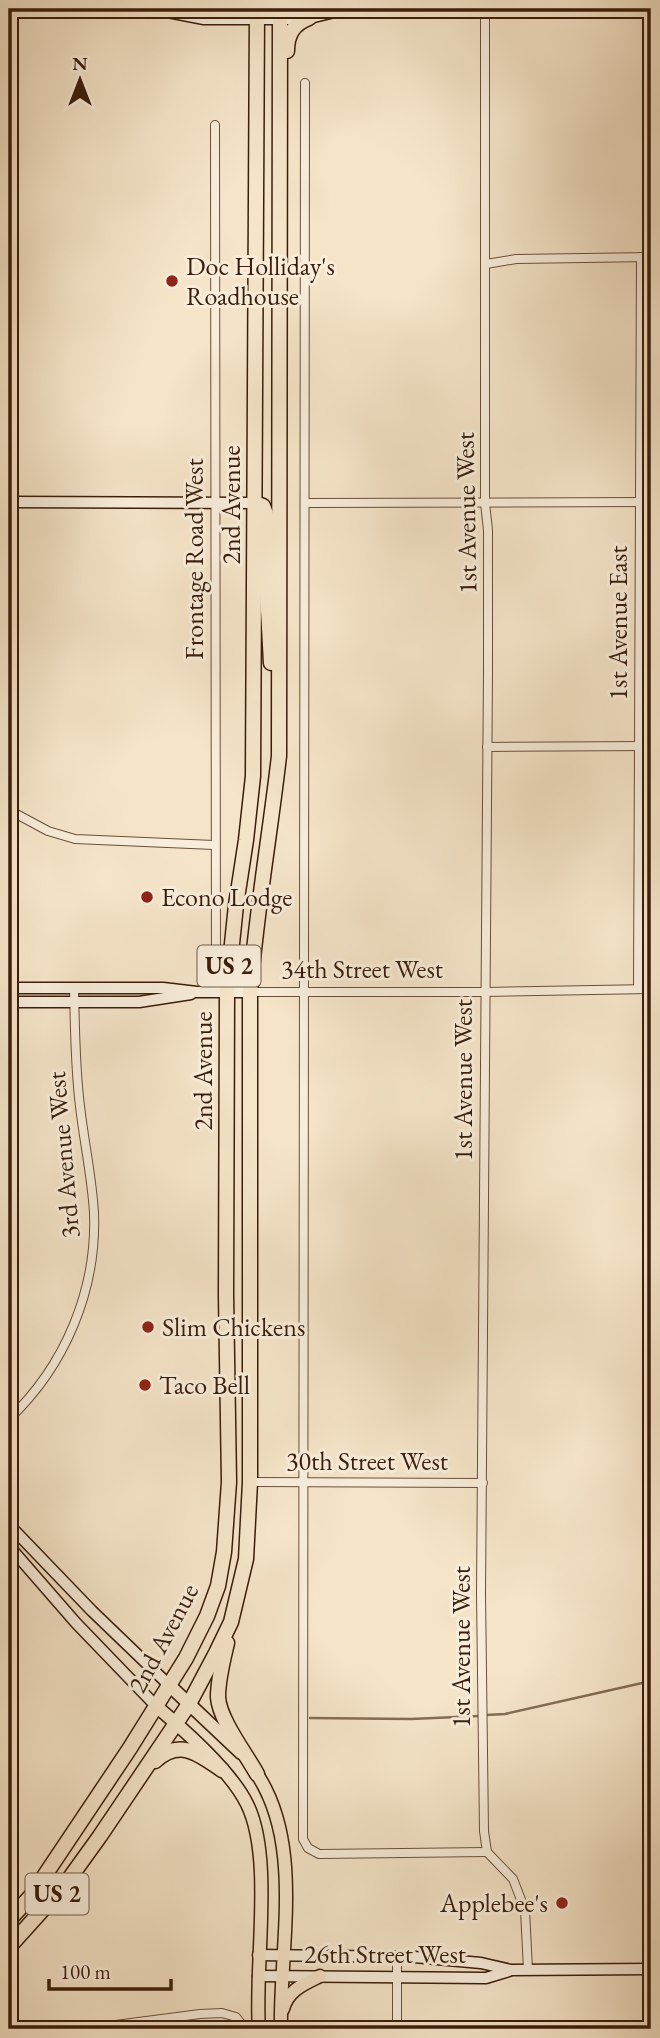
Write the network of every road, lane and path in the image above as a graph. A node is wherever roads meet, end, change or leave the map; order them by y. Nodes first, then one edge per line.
1 (214, 9) edge
2 (347, 9) edge
3 (485, 9) edge
4 (9, 12) edge
5 (168, 12) junction
6 (258, 12) edge
7 (280, 14) edge
8 (309, 18) junction
9 (305, 83) dead end
10 (215, 125) dead end
11 (280, 192) junction
12 (641, 257) junction
13 (651, 257) edge
14 (486, 264) junction
15 (9, 502) edge
16 (639, 502) junction
17 (651, 502) edge
18 (215, 503) junction
19 (256, 503) junction
20 (305, 503) junction
21 (485, 503) junction
22 (640, 746) junction
23 (651, 746) edge
24 (486, 747) junction
25 (274, 797) junction
26 (9, 810) edge
27 (214, 845) junction
28 (9, 988) edge
29 (74, 988) junction
30 (638, 989) junction
31 (651, 989) edge
32 (197, 992) junction
33 (222, 992) junction
34 (250, 992) junction
35 (304, 992) junction
36 (484, 992) junction
37 (9, 1002) edge
38 (74, 1002) junction
39 (9, 1419) edge
40 (303, 1481) junction
41 (250, 1482) junction
42 (483, 1483) junction
43 (9, 1528) edge
44 (9, 1545) edge
45 (231, 1622) junction
46 (169, 1685) junction
47 (189, 1704) junction
48 (156, 1706) junction
49 (176, 1723) junction
50 (222, 1770) junction
51 (257, 1774) junction
52 (138, 1780) junction
53 (487, 1852) junction
54 (10, 1918) edge
55 (9, 1947) edge
56 (258, 1955) junction
57 (283, 1956) junction
58 (397, 1956) junction
59 (651, 1969) edge
60 (511, 1970) junction
61 (528, 1970) junction
62 (258, 1976) junction
63 (320, 1976) junction
64 (282, 1977) junction
65 (397, 1977) junction
66 (281, 2023) edge
67 (104, 2028) edge
68 (85, 2029) edge
69 (245, 2029) edge
70 (259, 2029) edge
71 (397, 2029) edge

1 - 5 street
1 - 6 street
2 - 8 street
3 - 14 street, 1st Avenue West
4 - 5 street
5 - 6 street
6 - 7 street
6 - 19 highway, 2nd Avenue / US 2
7 - 8 street
7 - 11 highway, 2nd Avenue / US 2
8 - 11 highway
9 - 20 street
10 - 18 street, Frontage Road West
11 - 25 highway, 2nd Avenue / US 2
12 - 13 street
12 - 14 street
12 - 16 street, 1st Avenue East
14 - 21 street, 1st Avenue West
15 - 18 street
16 - 17 street
16 - 21 street
16 - 22 street, 1st Avenue East
18 - 19 street
18 - 27 street, Frontage Road West
19 - 25 highway
19 - 33 highway, 2nd Avenue / US 2
20 - 21 street
20 - 35 street
21 - 24 street, 1st Avenue West
22 - 23 street
22 - 24 street
22 - 30 street, 1st Avenue East
24 - 36 street, 1st Avenue West
25 - 34 highway, 2nd Avenue / US 2
26 - 27 street
27 - 33 street, Frontage Road West
28 - 29 street, 34th Street West
29 - 32 street, 34th Street West
29 - 38 street, 3rd Avenue West
30 - 31 street, 34th Street West
30 - 36 street, 34th Street West
32 - 33 street, 34th Street West
32 - 38 street, 34th Street West
33 - 34 street, 34th Street West
33 - 46 highway, 2nd Avenue / US 2
34 - 35 street, 34th Street West
34 - 41 highway, 2nd Avenue / US 2
35 - 36 street, 34th Street West
35 - 40 street
36 - 42 street, 1st Avenue West
37 - 38 street, 34th Street West
38 - 39 street, 3rd Avenue West
40 - 41 street, 30th Street West
40 - 42 street, 30th Street West
40 - 53 street
41 - 45 highway, 2nd Avenue / US 2
42 - 53 street, 1st Avenue West
43 - 46 street
44 - 48 street
45 - 47 highway, 2nd Avenue / US 2
45 - 51 highway
46 - 47 main road
46 - 48 highway, 2nd Avenue / US 2
47 - 49 highway, 2nd Avenue / US 2
47 - 51 main road
48 - 49 main road
48 - 54 highway, 2nd Avenue / US 2
49 - 50 main road
49 - 52 highway, 2nd Avenue / US 2
50 - 52 highway
50 - 56 main road
51 - 57 main road
52 - 55 highway, 2nd Avenue / US 2
53 - 61 street
56 - 57 street, 26th Street West
56 - 62 main road
57 - 58 street, 26th Street West
57 - 64 main road
58 - 60 street, 26th Street West
58 - 65 street
59 - 61 street, 26th Street West
60 - 61 street, 26th Street West
60 - 65 street, 26th Street West
62 - 64 street, 26th Street West
62 - 70 main road
63 - 64 street, 26th Street West
63 - 65 street, 26th Street West
63 - 66 main road
64 - 66 main road
65 - 71 street
67 - 68 street
67 - 69 street

